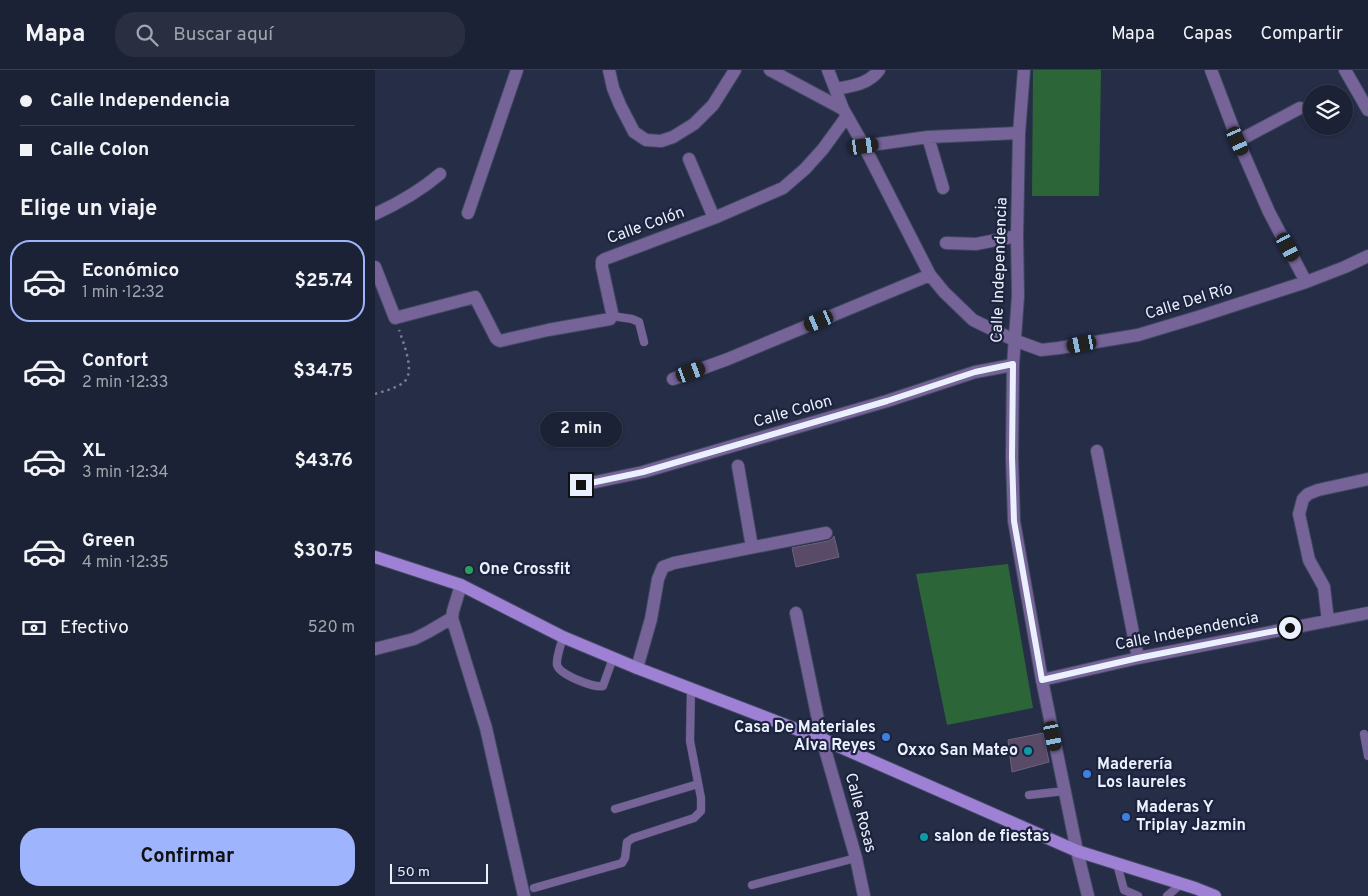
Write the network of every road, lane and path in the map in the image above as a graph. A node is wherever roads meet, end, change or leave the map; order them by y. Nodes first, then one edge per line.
1 (517, 70) edge
2 (609, 70) edge
3 (735, 70) edge
4 (770, 70) edge
5 (828, 70) edge
6 (879, 70) edge
7 (1024, 70) edge
8 (1211, 70) edge
9 (1345, 70) edge
10 (836, 89) junction
11 (1300, 108) dead end
12 (1368, 110) edge
13 (845, 112) junction
14 (1019, 133) junction
15 (928, 137) junction
16 (1238, 141) junction
17 (864, 146) junction
18 (689, 159) dead end
19 (440, 174) dead end
20 (943, 188) dead end
21 (468, 213) dead end
22 (375, 214) edge
23 (714, 218) junction
24 (1017, 236) junction
25 (947, 243) dead end
26 (1368, 256) edge
27 (375, 267) edge
28 (929, 275) junction
29 (1306, 282) junction
30 (612, 316) junction
31 (395, 318) junction
32 (1015, 340) junction
33 (644, 342) dead end
34 (1013, 364) junction
35 (673, 379) dead end
36 (375, 394) edge
37 (1097, 451) dead end
38 (738, 466) dead end
39 (1368, 479) edge
40 (581, 485) dead end
41 (826, 533) dead end
42 (752, 547) junction
43 (375, 557) edge
44 (461, 585) junction
45 (796, 613) dead end
46 (1368, 613) edge
47 (453, 618) junction
48 (1328, 620) junction
49 (563, 637) junction
50 (375, 649) edge
51 (613, 658) junction
52 (1138, 658) junction
53 (637, 668) junction
54 (1042, 680) junction
55 (691, 688) junction
56 (1364, 734) dead end
57 (823, 739) junction
58 (1368, 756) edge
59 (698, 784) junction
60 (1065, 792) junction
61 (1029, 795) dead end
62 (615, 809) dead end
63 (1077, 851) junction
64 (856, 858) junction
65 (1117, 864) junction
66 (752, 884) dead end
67 (1181, 884) junction
68 (534, 888) dead end
69 (1196, 892) edge
70 (524, 896) edge
71 (864, 896) edge
72 (1088, 896) edge
73 (1138, 896) edge
74 (1167, 896) edge
75 (1215, 896) edge

1 - 21 street
2 - 3 street
4 - 13 street
5 - 10 street, Calle Del Río
6 - 10 street
7 - 14 street, Calle Independencia
8 - 16 street
9 - 12 street
10 - 13 street, Calle Del Río
11 - 16 street
13 - 17 street, Calle Del Río
13 - 23 street, Calle Colón
14 - 15 street
14 - 24 street, Calle Independencia
15 - 17 street
15 - 20 street
16 - 29 street
17 - 28 street, Calle Del Río
18 - 23 street
19 - 22 street
23 - 30 street, Calle Colón
24 - 25 street
24 - 32 street, Calle Independencia
26 - 29 street, Calle Del Río
27 - 31 street
28 - 32 street, Calle Del Río
28 - 35 street
29 - 32 street, Calle Del Río
30 - 31 street
30 - 33 lane
31 - 36 path
32 - 34 street, Calle Independencia
34 - 40 street, Calle Colon
34 - 54 street, Calle Independencia
37 - 52 street
38 - 42 street
39 - 48 street
41 - 42 street
42 - 53 street
43 - 44 main road
44 - 47 street
44 - 49 main road
45 - 57 street, Calle Rosas
46 - 48 street, Calle Independencia
47 - 50 street
47 - 70 street
48 - 52 street, Calle Independencia
49 - 51 main road
49 - 51 lane
51 - 53 main road
52 - 54 street, Calle Independencia
53 - 55 main road
54 - 60 street, Calle Independencia
55 - 57 main road
55 - 59 lane
56 - 58 lane
57 - 63 main road
57 - 64 street, Calle Rosas
59 - 62 lane
59 - 68 lane
60 - 61 lane
60 - 63 street, Calle Independencia
63 - 65 main road
63 - 72 street, Calle Independencia
64 - 66 lane
64 - 71 street, Calle Rosas
65 - 67 main road
65 - 73 lane
67 - 69 main road
67 - 74 lane
69 - 75 main road

